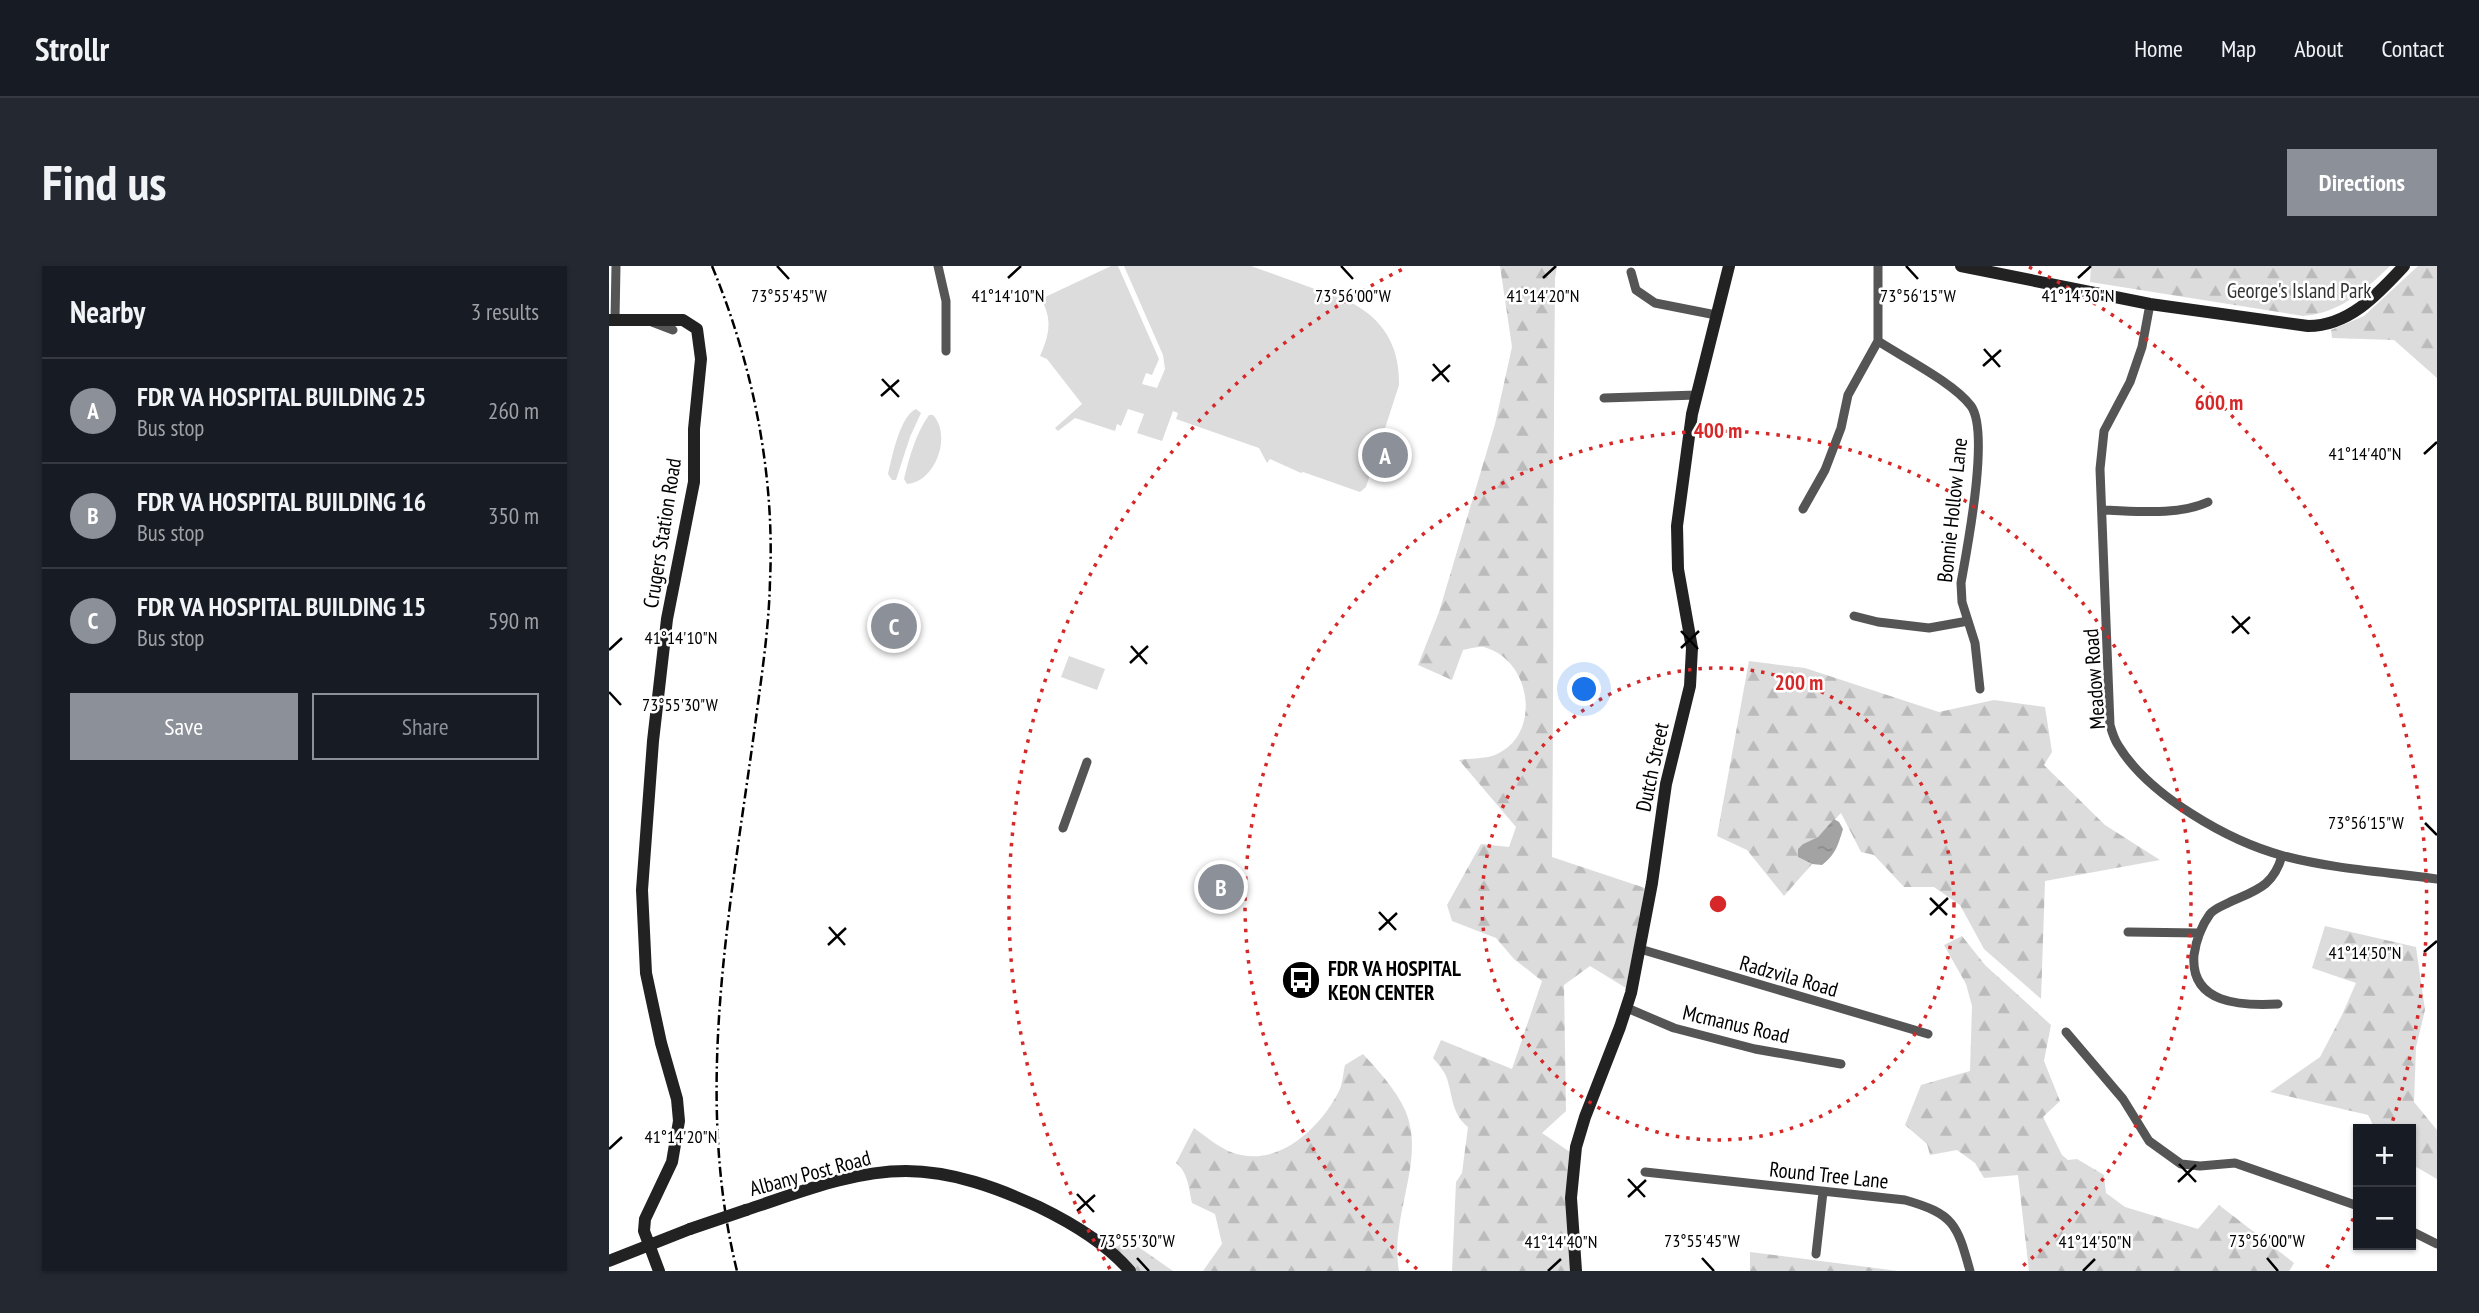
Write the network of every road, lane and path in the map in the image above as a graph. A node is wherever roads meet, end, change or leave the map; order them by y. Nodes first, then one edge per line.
1 (616, 266) edge
2 (938, 266) edge
3 (1730, 266) edge
4 (1878, 266) edge
5 (1961, 266) edge
6 (2405, 266) edge
7 (1631, 272) dead end
8 (2150, 304) junction
9 (1716, 315) junction
10 (647, 319) junction
11 (612, 320) edge
12 (673, 330) dead end
13 (1878, 341) junction
14 (946, 351) dead end
15 (1697, 395) junction
16 (1604, 398) dead end
17 (2208, 502) dead end
18 (1803, 509) dead end
19 (2103, 510) junction
20 (1854, 615) dead end
21 (1968, 621) junction
22 (1980, 689) dead end
23 (1087, 762) dead end
24 (1063, 828) dead end
25 (2283, 856) junction
26 (2437, 879) edge
27 (2128, 932) dead end
28 (2200, 933) junction
29 (1640, 949) junction
30 (2278, 1004) dead end
31 (1626, 1008) junction
32 (2066, 1032) dead end
33 (1928, 1034) dead end
34 (1841, 1064) dead end
35 (1645, 1172) dead end
36 (1823, 1192) junction
37 (2353, 1204) edge
38 (2416, 1234) edge
39 (2437, 1244) edge
40 (650, 1246) junction
41 (1816, 1254) dead end
42 (609, 1261) edge
43 (659, 1271) edge
44 (1130, 1271) edge
45 (1576, 1271) edge
46 (1970, 1271) edge

1 - 11 street
2 - 14 street
3 - 9 street, Dutch Street
4 - 13 street
5 - 8 street
6 - 8 street
7 - 9 street
8 - 19 street, Meadow Road
9 - 15 street, Dutch Street
10 - 11 street
10 - 12 street
10 - 40 street, Crugers Station Road
13 - 18 street
13 - 21 street, Bonnie Hollow Lane
15 - 16 street
15 - 29 street, Dutch Street
17 - 19 street
19 - 25 street, Meadow Road
20 - 21 street
21 - 22 street, Bonnie Hollow Lane
23 - 24 street
25 - 26 street, Meadow Road
25 - 28 street
27 - 28 street
28 - 30 street
29 - 31 street, Dutch Street
29 - 33 street, Radzvila Road
31 - 34 street, Mcmanus Road
31 - 45 street, Dutch Street
32 - 37 street
35 - 36 street, Round Tree Lane
36 - 41 street
36 - 46 street, Round Tree Lane
38 - 39 street
40 - 42 street, Albany Post Road
40 - 43 street
40 - 44 street, Albany Post Road, bridge

